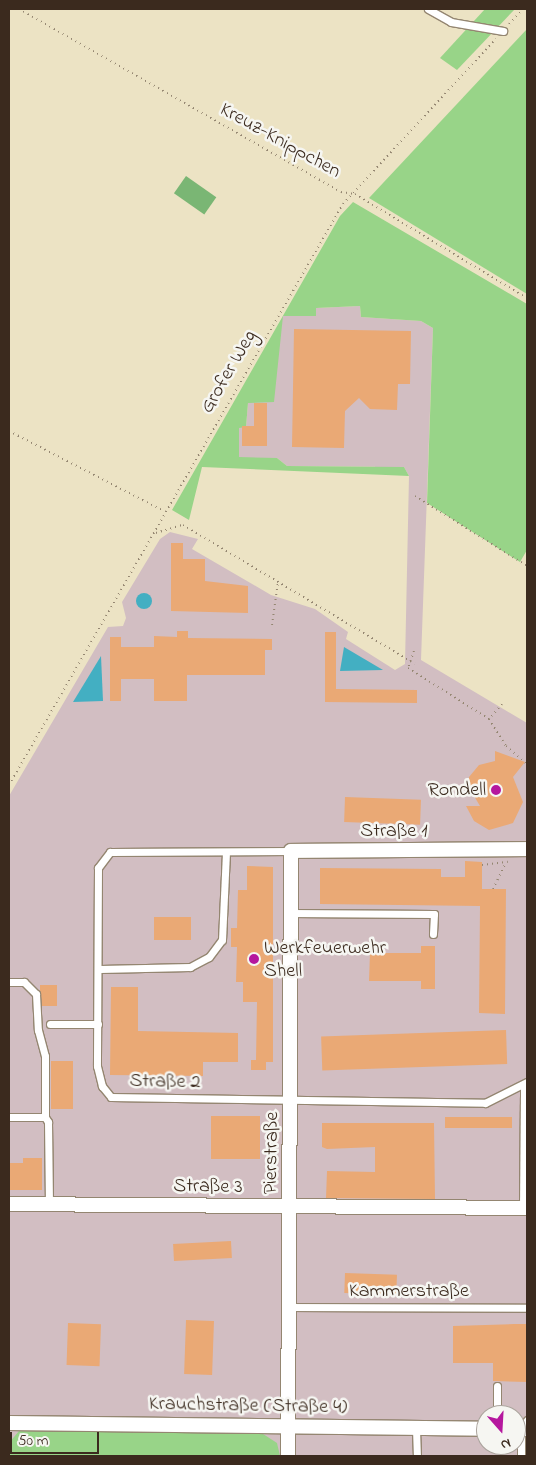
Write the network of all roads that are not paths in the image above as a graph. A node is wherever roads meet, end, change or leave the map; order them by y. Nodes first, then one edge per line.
1 (428, 9) edge
2 (503, 31) road end
3 (527, 849) edge
4 (291, 850) junction
5 (226, 852) junction
6 (290, 913) junction
7 (433, 934) dead end
8 (100, 969) junction
9 (9, 982) edge
10 (50, 1024) dead end
11 (98, 1024) junction
12 (526, 1083) edge
13 (292, 1100) junction
14 (9, 1117) edge
15 (45, 1117) junction
16 (9, 1204) edge
17 (48, 1205) junction
18 (291, 1208) junction
19 (525, 1208) edge
20 (290, 1307) junction
21 (527, 1308) edge
22 (497, 1386) dead end
23 (497, 1405) edge
24 (9, 1423) edge
25 (288, 1427) junction
26 (416, 1429) junction
27 (476, 1429) edge
28 (288, 1456) edge
29 (417, 1456) edge

1 - 2 lane
3 - 4 street, Straße 1
4 - 5 lane, Straße 2
4 - 6 street, Pierstraße
5 - 8 lane
5 - 8 lane, Straße 2
6 - 7 lane
6 - 13 street, Pierstraße
8 - 11 lane, Straße 2
9 - 15 lane
10 - 11 lane
11 - 13 lane, Straße 2
12 - 13 lane, Straße 2
12 - 19 lane
13 - 18 street, Pierstraße
14 - 15 lane
15 - 17 lane
16 - 17 street, Straße 3
17 - 18 street, Straße 3
18 - 19 street, Straße 3
18 - 20 street, Pierstraße
20 - 21 lane, Kammerstraße
20 - 25 street, Pierstraße
22 - 23 lane
24 - 25 street, Krauchstraße (Straße 4)
25 - 26 street, Krauchstraße (Straße 4)
25 - 28 street, Pierstraße
26 - 27 street, Krauchstraße (Straße 4)
26 - 29 lane

